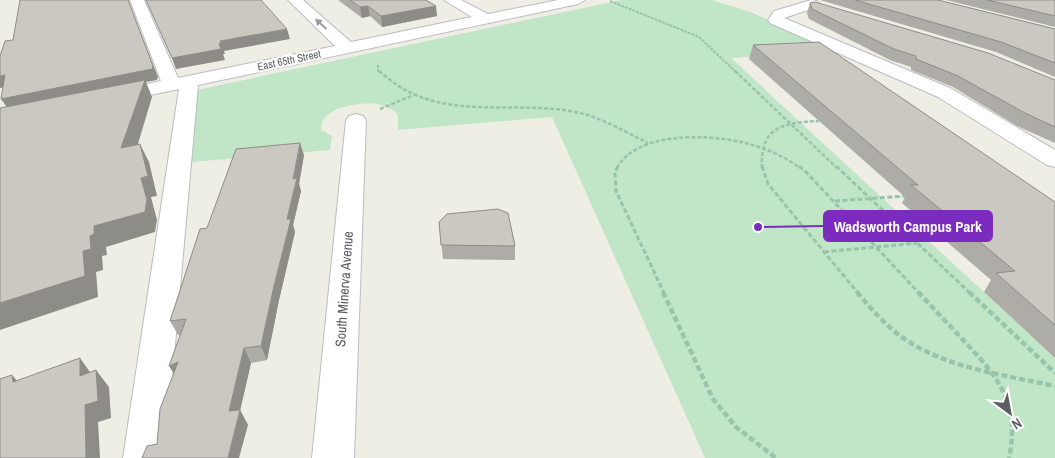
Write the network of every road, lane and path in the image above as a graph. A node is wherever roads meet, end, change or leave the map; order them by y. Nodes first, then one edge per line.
1 (137, 0) edge
2 (295, 0) edge
3 (451, 0) edge
4 (578, 0) edge
5 (610, 1) dead end
6 (805, 2) edge
7 (830, 10) edge
8 (486, 19) junction
9 (347, 48) junction
10 (378, 63) dead end
11 (180, 83) junction
12 (414, 95) junction
13 (95, 100) edge
14 (385, 107) dead end
15 (356, 120) dead end
16 (819, 121) edge
17 (789, 123) junction
18 (648, 144) junction
19 (762, 148) junction
20 (1055, 160) edge
21 (907, 196) edge
22 (869, 198) junction
23 (834, 201) junction
24 (917, 243) junction
25 (877, 247) junction
26 (824, 252) junction
27 (992, 372) junction
28 (1055, 373) edge
29 (1055, 386) edge
30 (144, 458) edge
31 (333, 458) edge
32 (776, 458) edge
33 (1008, 458) edge

1 - 11 street
9 -> 2 street
3 - 8 street
4 - 8 street, East 65th Street
5 - 17 path
6 - 7 street
6 - 20 street
8 - 9 street, East 65th Street
9 - 11 street, East 65th Street
10 - 12 path
11 - 13 street, East 65th Street
11 - 30 street
12 - 14 path
12 - 18 path
15 - 31 street, South Minerva Avenue
16 - 17 path
17 - 19 path
17 - 22 path
18 - 19 path
18 - 32 path
19 - 23 path
19 - 26 path
21 - 22 path
22 - 23 path
22 - 24 path
23 - 25 path
24 - 25 path
24 - 28 path
25 - 26 path
25 - 27 path
26 - 27 path
27 - 29 path
27 - 33 path

